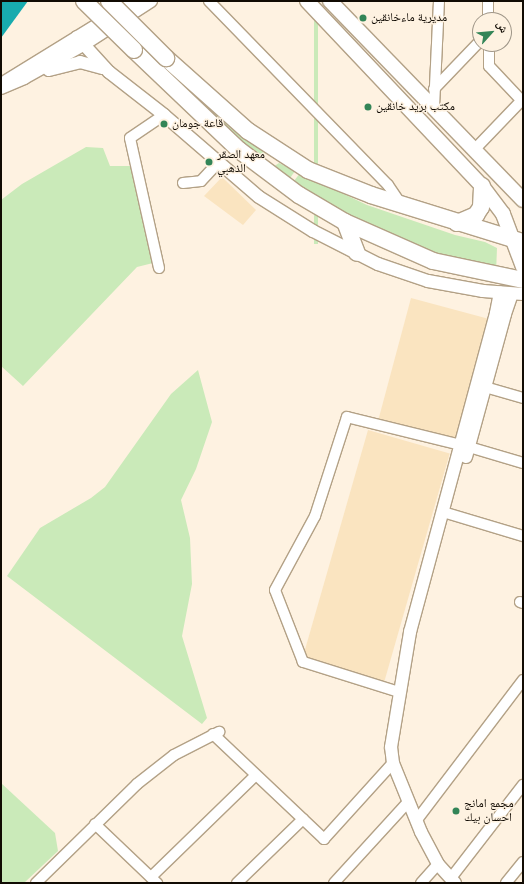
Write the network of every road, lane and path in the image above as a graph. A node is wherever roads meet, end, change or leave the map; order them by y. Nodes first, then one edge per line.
1 (84, 1) edge
2 (109, 1) edge
3 (136, 1) edge
4 (151, 1) edge
5 (209, 1) edge
6 (307, 1) edge
7 (330, 1) edge
8 (439, 1) edge
9 (488, 1) edge
10 (488, 12) edge
11 (80, 41) junction
12 (473, 52) edge
13 (487, 52) edge
14 (109, 72) junction
15 (24, 78) junction
16 (1, 85) edge
17 (436, 87) junction
18 (1, 88) edge
19 (522, 101) edge
20 (430, 102) junction
21 (164, 115) junction
22 (475, 149) junction
23 (218, 162) junction
24 (183, 183) dead end
25 (482, 186) junction
26 (521, 194) edge
27 (401, 204) junction
28 (345, 222) junction
29 (457, 223) junction
30 (517, 240) edge
31 (357, 254) junction
32 (523, 267) edge
33 (159, 268) dead end
34 (523, 280) edge
35 (500, 292) junction
36 (518, 294) edge
37 (480, 386) junction
38 (523, 398) edge
39 (465, 446) junction
40 (523, 463) edge
41 (446, 513) junction
42 (523, 536) edge
43 (523, 680) edge
44 (399, 692) junction
45 (393, 764) junction
46 (256, 775) junction
47 (523, 785) edge
48 (408, 802) junction
49 (302, 819) junction
50 (416, 821) junction
51 (95, 824) junction
52 (523, 862) edge
53 (438, 864) junction
54 (154, 880) edge
55 (453, 880) edge
56 (36, 883) edge
57 (237, 883) edge
58 (334, 883) edge
59 (421, 883) edge
60 (506, 883) edge

1 - 28 main road, bridge
2 - 27 main road, bridge
3 - 11 street
4 - 11 street
5 - 27 street
6 - 25 main road
7 - 20 main road
8 - 17 street
9 - 10 street
11 - 14 street
11 - 15 street
11 - 16 street
12 - 17 street
13 - 19 street
14 - 15 street
14 - 21 street
15 - 18 street
17 - 20 street
19 - 22 street
20 - 22 main road
21 - 23 street
21 - 33 street
22 - 26 main road
23 - 24 street
23 - 31 street
25 - 29 main road
25 - 30 main road
27 - 29 main road
28 - 31 main road
28 - 34 main road
29 - 30 main road
30 - 32 main road
31 - 35 street
35 - 36 street
35 - 37 street
36 - 37 street
37 - 38 street
37 - 39 street
39 - 40 street
39 - 41 street
39 - 44 street
41 - 42 street
41 - 44 street
43 - 50 street
44 - 45 street
45 - 48 street
45 - 49 street
46 - 49 street
46 - 51 street
46 - 54 street
47 - 55 street
48 - 50 street
48 - 58 street
49 - 57 street
50 - 53 street
51 - 54 street
51 - 56 street
52 - 60 street
53 - 55 street
53 - 59 street

